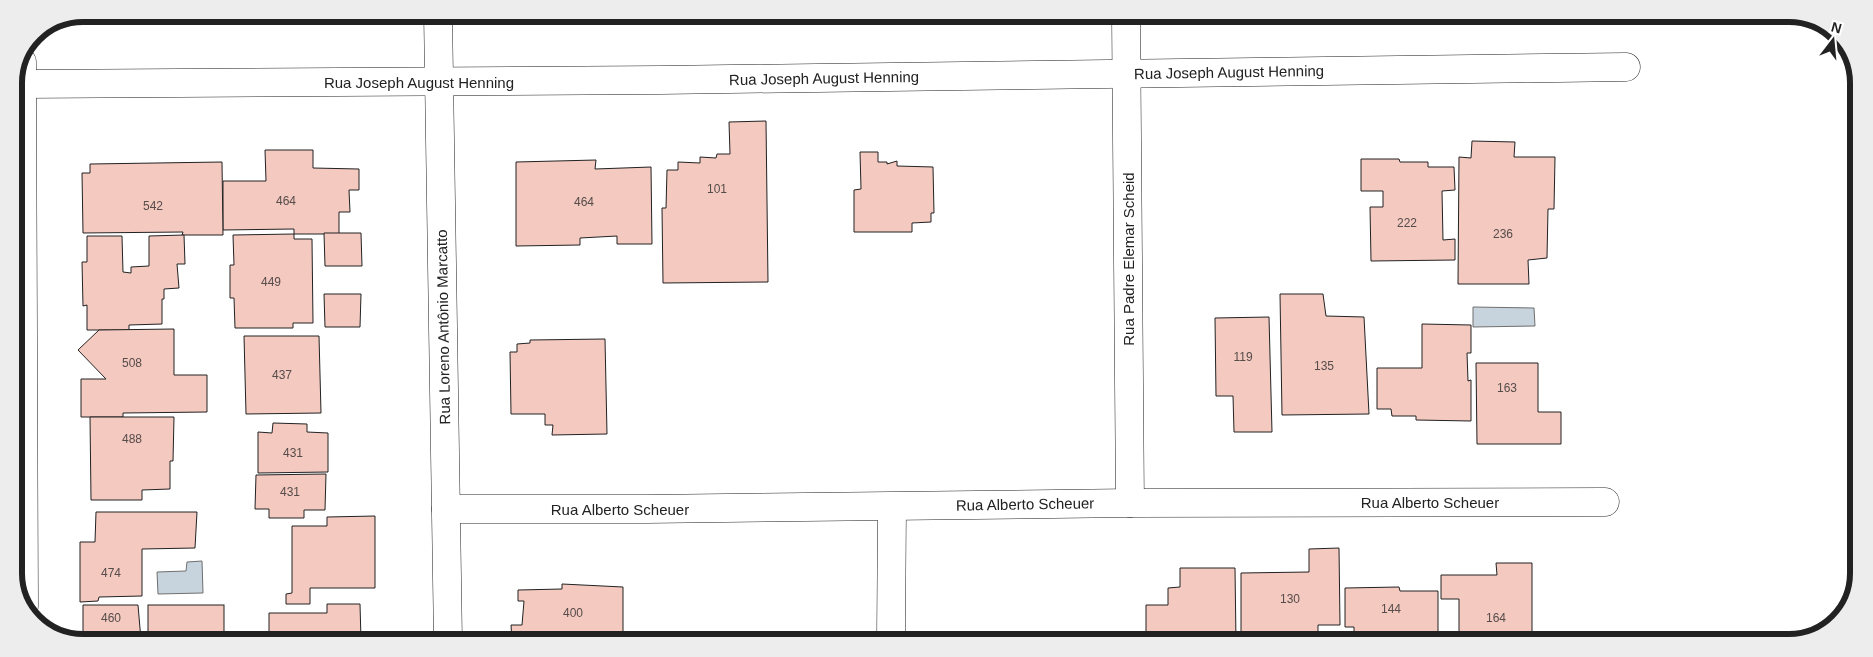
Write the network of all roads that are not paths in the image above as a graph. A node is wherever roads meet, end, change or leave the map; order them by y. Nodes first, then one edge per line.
1 (438, 22) edge
2 (1126, 22) edge
3 (1626, 67) dead end
4 (24, 73) edge
5 (1127, 73) junction
6 (438, 82) junction
7 (22, 84) edge
8 (1605, 502) dead end
9 (1130, 503) junction
10 (892, 506) junction
11 (446, 509) junction
12 (24, 584) edge
13 (448, 634) edge
14 (891, 634) edge

1 - 6 street, Rua Loreno Antônio Marcatto
2 - 5 street, Rua Padre Elemar Scheid
3 - 5 street, Rua Joseph August Henning
4 - 6 street, Rua Joseph August Henning
5 - 6 street, Rua Joseph August Henning
5 - 9 street, Rua Padre Elemar Scheid
6 - 11 street, Rua Loreno Antônio Marcatto
7 - 12 street
8 - 9 street, Rua Alberto Scheuer
9 - 10 street, Rua Alberto Scheuer
10 - 11 street, Rua Alberto Scheuer
10 - 14 street
11 - 13 street, Rua Loreno Antônio Marcatto

